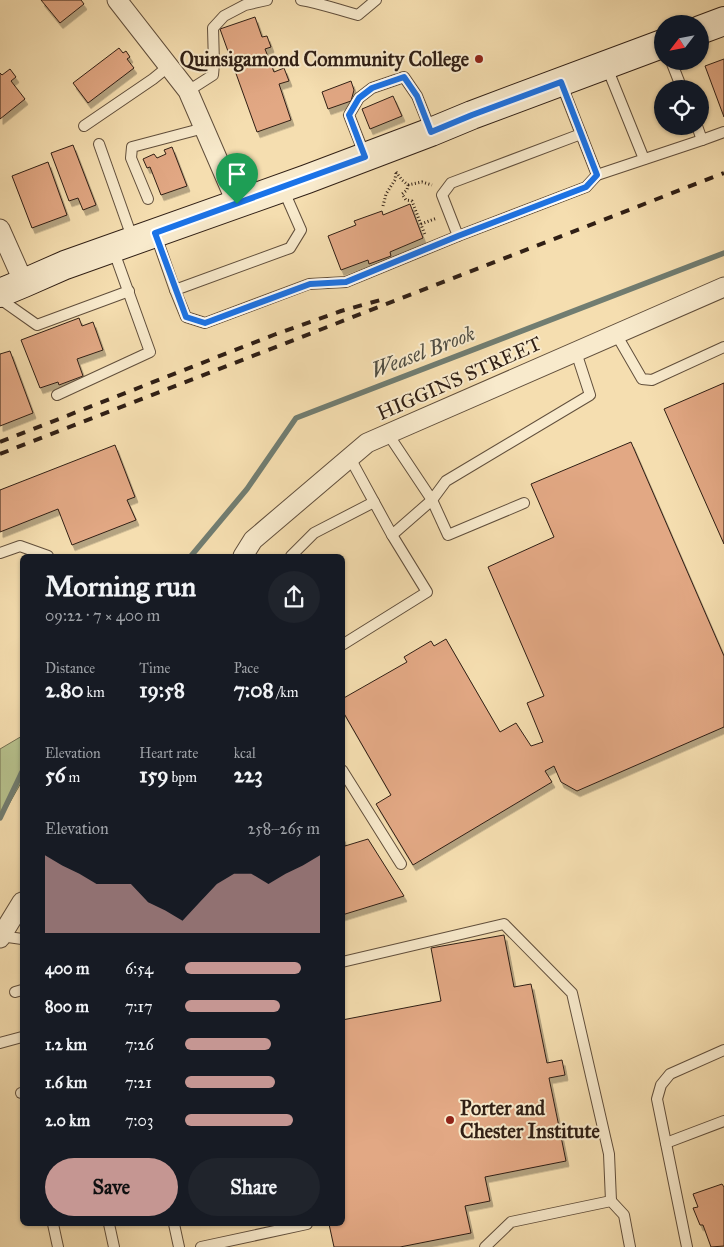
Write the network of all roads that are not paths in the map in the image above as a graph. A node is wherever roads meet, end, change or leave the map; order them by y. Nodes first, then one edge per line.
1 (117, 0) edge
2 (267, 0) edge
3 (301, 0) edge
4 (376, 0) edge
5 (724, 21) edge
6 (709, 27) edge
7 (654, 47) edge
8 (606, 64) junction
9 (169, 66) junction
10 (561, 82) junction
11 (188, 91) junction
12 (84, 126) dead end
13 (204, 128) junction
14 (431, 132) junction
15 (724, 132) edge
16 (581, 134) junction
17 (700, 135) edge
18 (702, 140) junction
19 (98, 144) dead end
20 (365, 157) junction
21 (644, 159) junction
22 (597, 175) junction
23 (283, 188) junction
24 (148, 199) dead end
25 (237, 204) junction
26 (2, 236) edge
27 (458, 236) junction
28 (134, 240) junction
29 (724, 287) edge
30 (12, 288) edge
31 (129, 290) junction
32 (175, 290) junction
33 (0, 299) edge
34 (616, 334) junction
35 (724, 346) edge
36 (576, 352) junction
37 (56, 394) dead end
38 (388, 434) junction
39 (350, 458) junction
40 (432, 500) junction
41 (374, 502) junction
42 (524, 503) dead end
43 (392, 534) junction
44 (0, 552) edge
45 (42, 554) edge
46 (246, 554) edge
47 (293, 554) edge
48 (345, 643) edge
49 (345, 775) edge
50 (401, 864) dead end
51 (20, 905) edge
52 (1, 937) edge
53 (20, 939) edge
54 (345, 961) edge
55 (20, 1038) edge
56 (0, 1043) edge
57 (724, 1050) edge
58 (724, 1121) edge
59 (666, 1143) junction
60 (611, 1200) junction
61 (53, 1226) edge
62 (109, 1226) edge
63 (174, 1226) edge
64 (298, 1226) edge
65 (58, 1247) edge
66 (114, 1247) edge
67 (179, 1247) edge
68 (201, 1247) edge
69 (485, 1247) edge
70 (630, 1247) edge
71 (687, 1247) edge

1 - 9 street
2 - 11 lane
3 - 4 lane
5 - 6 main road
7 - 8 main road
8 - 10 main road
8 - 21 lane
9 - 11 street
9 - 12 lane
10 - 14 main road
10 - 16 lane
11 - 13 street
13 - 24 lane
13 - 25 street
14 - 20 main road
14 - 20 lane
15 - 18 lane
16 - 22 lane
16 - 27 lane
17 - 18 lane
18 - 21 lane
19 - 28 lane
20 - 23 main road
21 - 22 lane
22 - 27 lane
23 - 25 main road
23 - 32 lane
25 - 28 main road
26 - 30 street
27 - 32 lane
28 - 30 main road
28 - 31 lane
28 - 32 lane
29 - 34 street, HIGGINS STREET
31 - 33 lane
31 - 37 lane
34 - 35 lane
34 - 36 street, HIGGINS STREET
36 - 38 street, HIGGINS STREET
36 - 40 lane
38 - 39 street, HIGGINS STREET
38 - 40 lane
39 - 41 lane
39 - 46 street, HIGGINS STREET
40 - 42 lane
40 - 43 lane
41 - 43 lane
41 - 47 lane
43 - 48 lane
44 - 45 lane
49 - 50 lane
51 - 52 street
52 - 53 lane
54 - 60 lane
55 - 56 lane
57 - 59 lane
58 - 59 lane
59 - 71 lane
60 - 69 lane
60 - 70 lane
61 - 65 lane
62 - 66 lane
63 - 67 lane
64 - 68 lane

